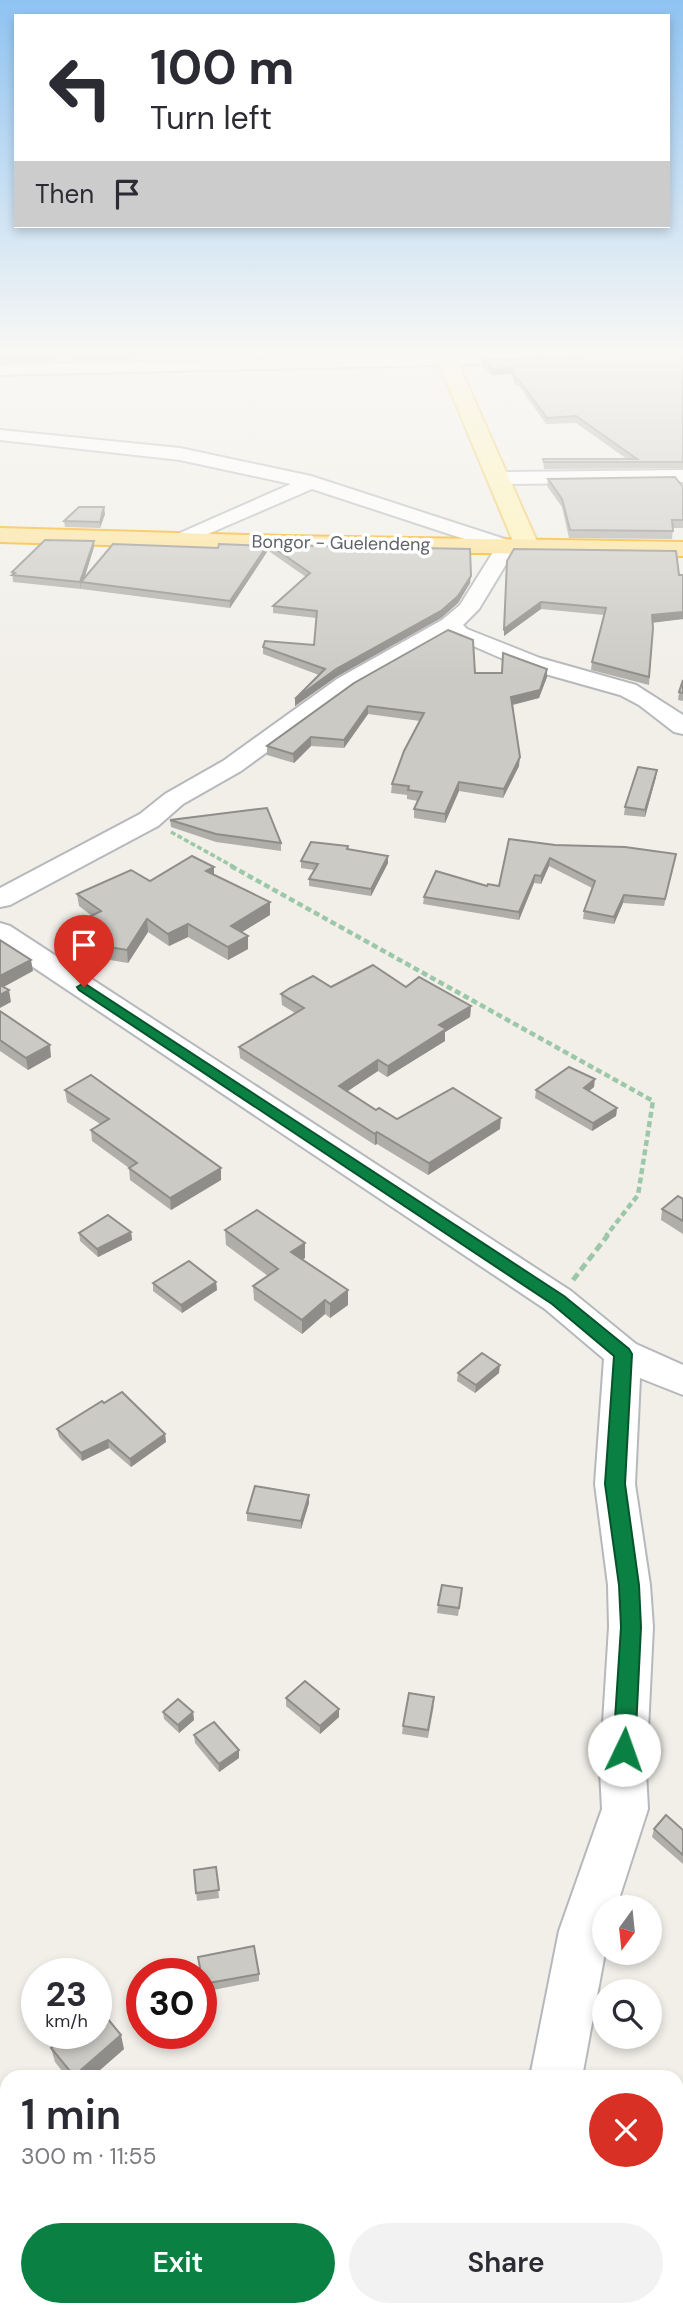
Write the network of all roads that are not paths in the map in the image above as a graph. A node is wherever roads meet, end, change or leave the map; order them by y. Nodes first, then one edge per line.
1 (221, 462) edge
2 (481, 462) edge
3 (492, 462) edge
4 (683, 476) edge
5 (500, 478) junction
6 (311, 482) junction
7 (0, 534) edge
8 (180, 540) junction
9 (517, 546) junction
10 (683, 549) edge
11 (450, 625) junction
12 (683, 727) edge
13 (0, 900) edge
14 (0, 932) edge
15 (623, 1354) junction
16 (683, 1381) edge
17 (557, 2070) edge

1 - 6 street
2 - 9 main road
3 - 5 main road
4 - 5 street
5 - 9 main road
6 - 8 street
6 - 9 street
7 - 8 highway, Bongor - Guelendeng
8 - 9 highway, Bongor - Guelendeng
9 - 10 highway, Bongor - Guelendeng
9 - 11 street
11 - 12 street
11 - 13 street
14 - 15 street
15 - 16 street
15 - 17 street

